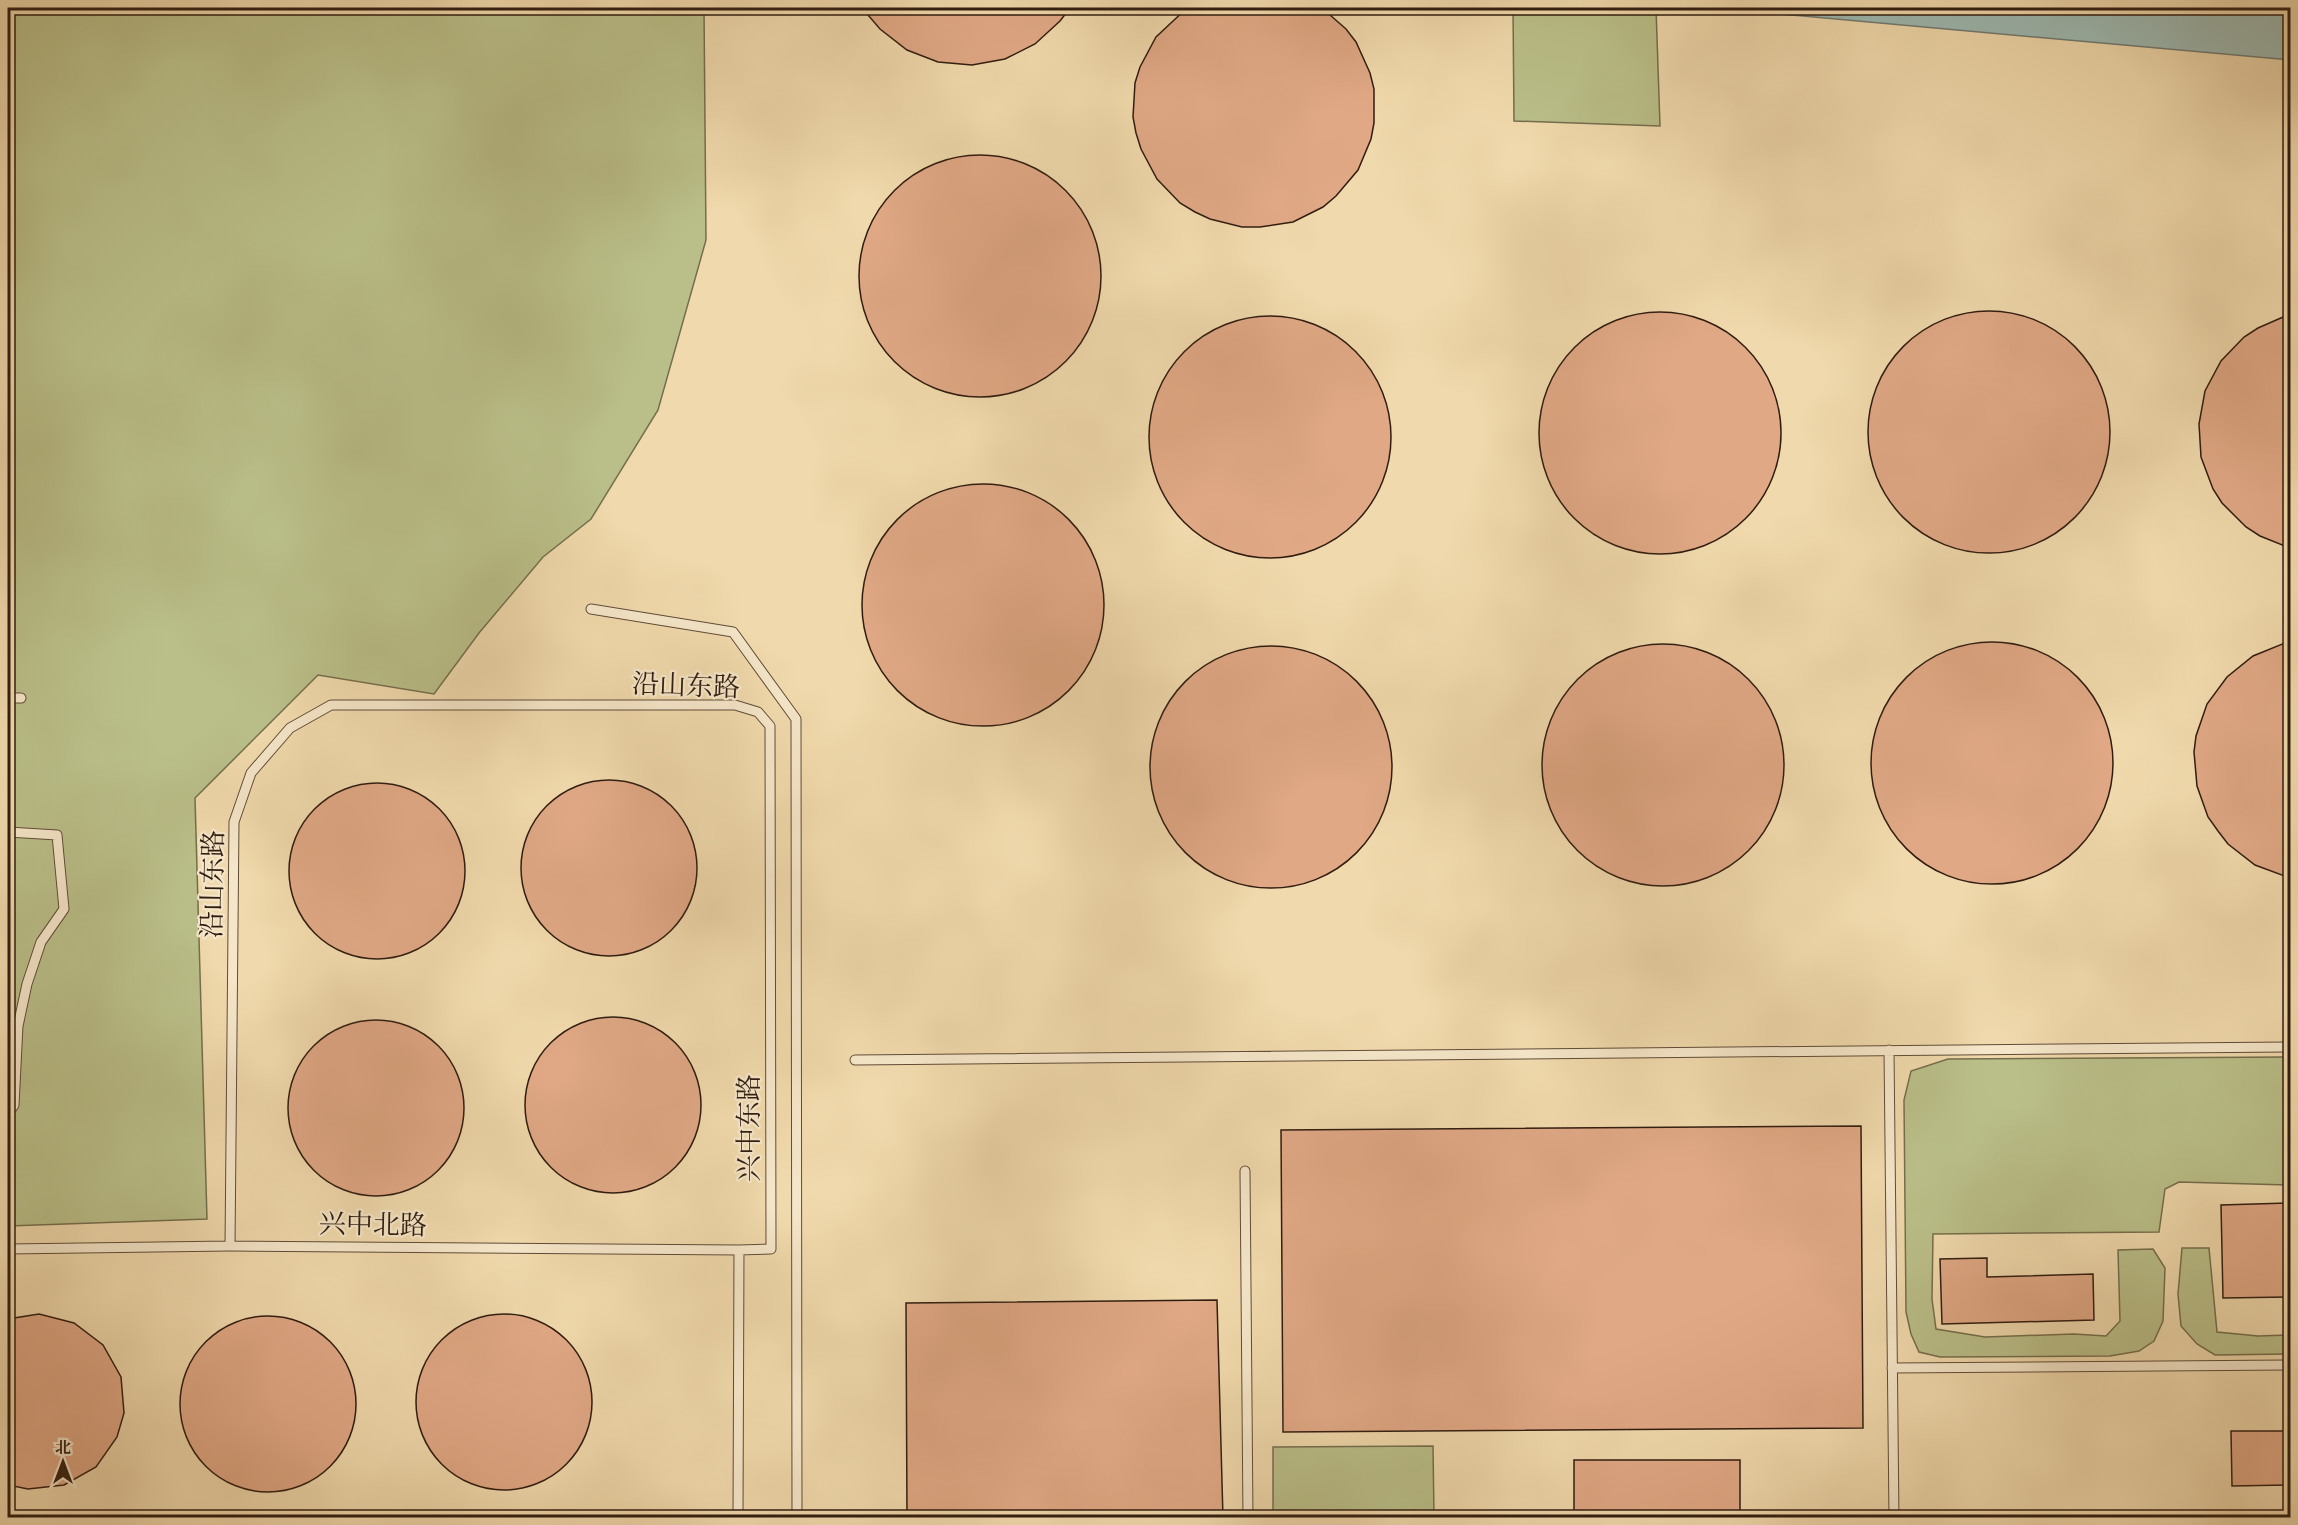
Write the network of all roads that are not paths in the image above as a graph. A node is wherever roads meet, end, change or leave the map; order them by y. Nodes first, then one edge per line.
1 (591, 609) dead end
2 (8, 698) edge
3 (21, 698) dead end
4 (758, 712) joint
5 (8, 832) edge
6 (2290, 1047) edge
7 (1889, 1050) junction
8 (855, 1059) dead end
9 (8, 1114) edge
10 (1245, 1171) dead end
11 (230, 1246) junction
12 (8, 1249) edge
13 (739, 1250) junction
14 (2290, 1365) edge
15 (1892, 1368) junction
16 (738, 1518) edge
17 (797, 1518) edge
18 (1248, 1518) edge
19 (1894, 1518) edge

1 - 17 lane
2 - 3 lane
4 - 11 lane, 沿山东路
4 - 13 lane, 兴中东路
5 - 9 lane
6 - 7 lane
7 - 8 lane
7 - 15 lane
10 - 18 lane
11 - 12 lane, 兴中北路
11 - 13 lane, 兴中北路
13 - 16 lane
14 - 15 lane
15 - 19 lane

